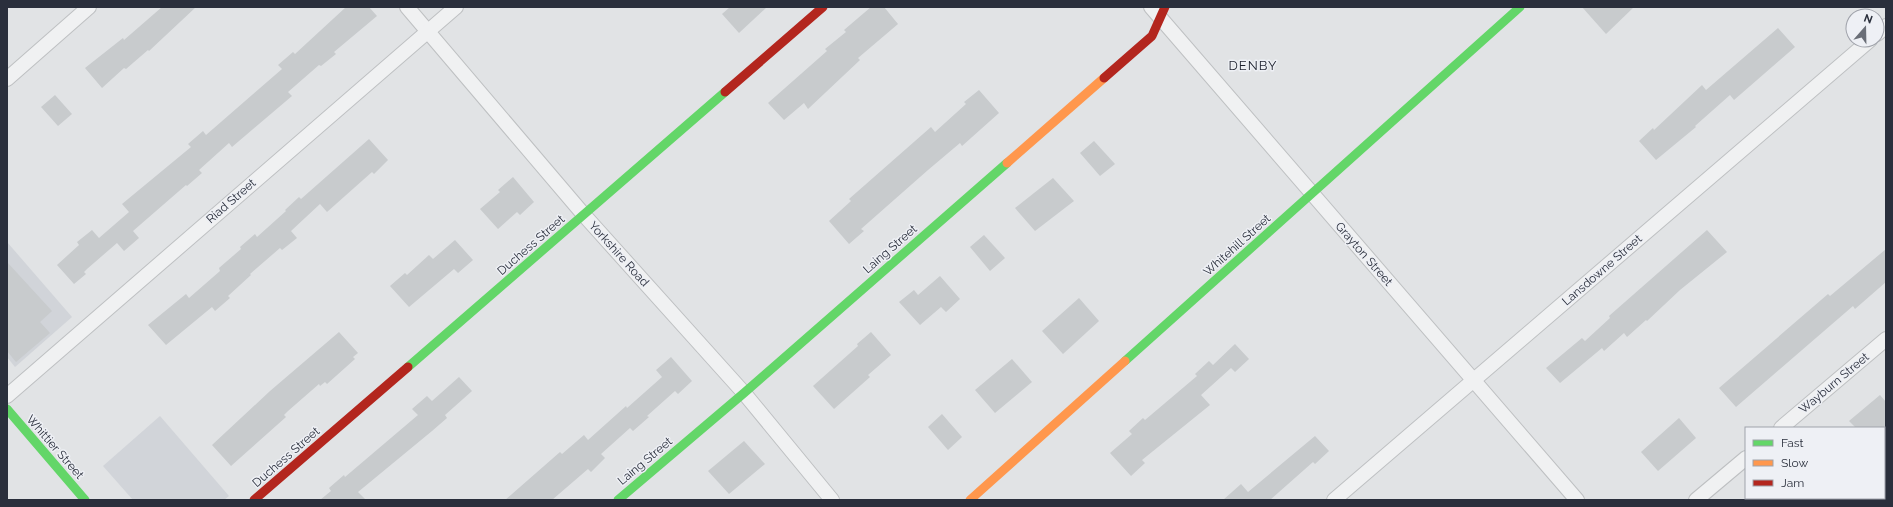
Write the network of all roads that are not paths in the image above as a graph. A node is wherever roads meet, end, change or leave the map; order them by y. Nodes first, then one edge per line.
1 (89, 7) edge
2 (407, 7) edge
3 (456, 7) edge
4 (823, 7) edge
5 (1151, 7) edge
6 (1520, 7) edge
7 (1163, 12) edge
8 (428, 31) junction
9 (1861, 48) edge
10 (7, 79) edge
11 (1312, 194) junction
12 (584, 215) junction
13 (1886, 339) edge
14 (1474, 380) junction
15 (744, 393) junction
16 (7, 396) edge
17 (7, 409) edge
18 (1782, 427) edge
19 (1745, 459) edge
20 (85, 500) edge
21 (254, 500) edge
22 (618, 500) edge
23 (832, 500) edge
24 (970, 500) edge
25 (1334, 500) edge
26 (1578, 500) edge
27 (1696, 500) edge

1 - 10 street
2 - 8 street, Yorkshire Road
3 - 8 street, Riad Street
4 - 12 street, Duchess Street
5 - 7 street, Grayton Street
6 - 11 street, Whitehill Street
7 - 11 street, Grayton Street
7 - 15 street, Laing Street
8 - 12 street, Yorkshire Road
8 - 16 street, Riad Street
9 - 14 street, Lansdowne Street
11 - 14 street, Grayton Street
11 - 24 street, Whitehill Street
12 - 15 street, Yorkshire Road
12 - 21 street, Duchess Street
13 - 18 street, Wayburn Street
14 - 25 street, Lansdowne Street
14 - 26 street, Grayton Street
15 - 22 street, Laing Street
15 - 23 street, Yorkshire Road
17 - 20 street, Whittier Street
19 - 27 street

